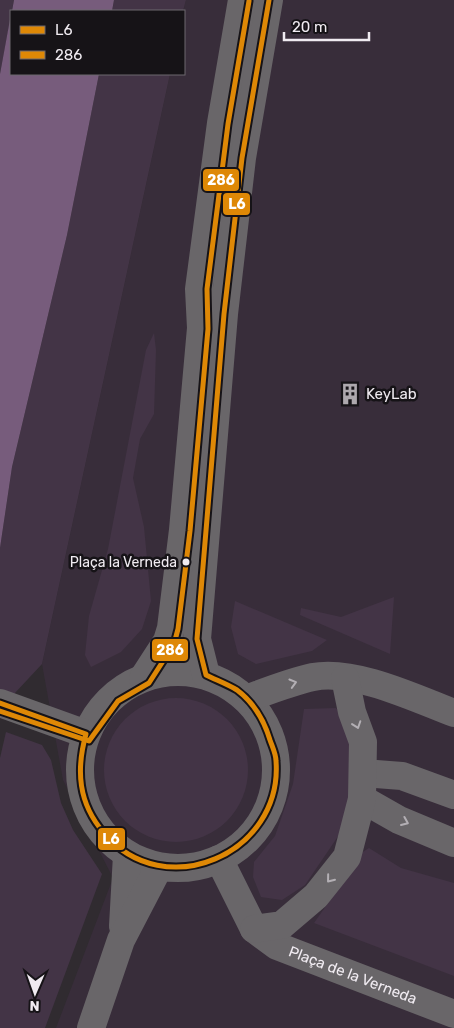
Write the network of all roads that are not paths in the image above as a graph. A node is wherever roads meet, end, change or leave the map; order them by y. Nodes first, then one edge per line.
1 (242, 0) edge
2 (269, 0) edge
3 (206, 675) junction
4 (143, 678) junction
5 (345, 678) junction
6 (246, 699) junction
7 (6, 706) edge
8 (454, 714) edge
9 (86, 734) junction
10 (362, 786) junction
11 (454, 795) edge
12 (454, 843) edge
13 (126, 855) junction
14 (219, 859) junction
15 (159, 867) junction
16 (254, 929) junction
17 (121, 940) junction
18 (454, 1014) edge
19 (91, 1028) edge

1 - 4 street
2 - 3 street
3 - 4 street
3 - 6 street
4 - 9 street
6 -> 5 street
5 - 8 street
5 -> 10 street, Plaça de la Verneda
6 - 14 street
7 - 9 street
9 - 13 street
10 - 11 street
10 -> 12 street
10 -> 16 street, Plaça de la Verneda
13 - 15 street
13 - 17 street
14 - 15 street
14 - 16 street, Plaça de la Verneda
15 - 17 street
16 - 18 street, Plaça de la Verneda
17 - 19 street

